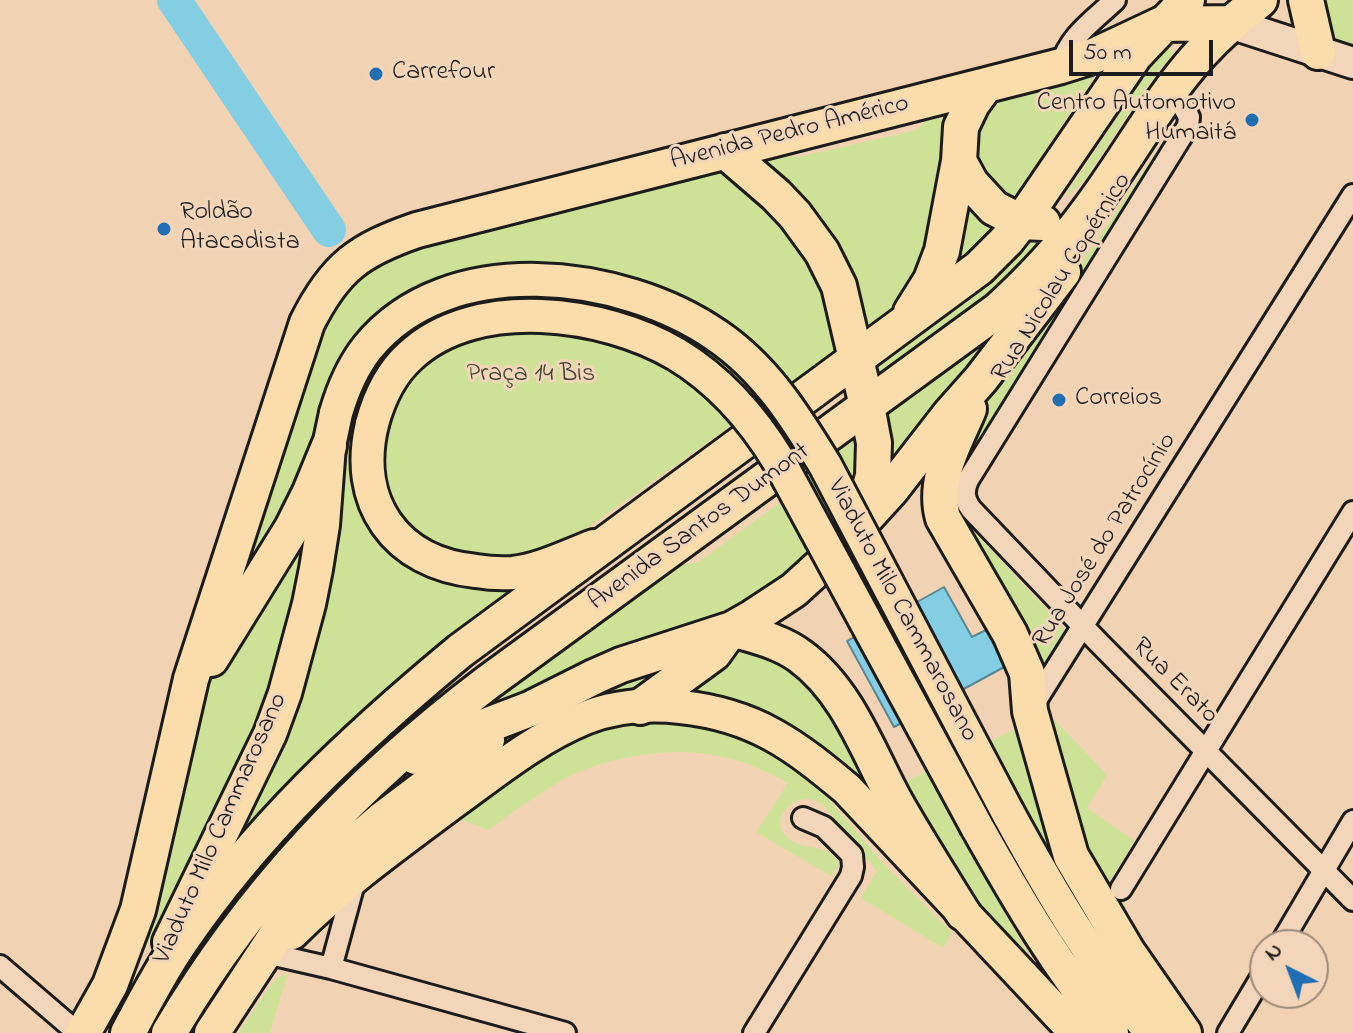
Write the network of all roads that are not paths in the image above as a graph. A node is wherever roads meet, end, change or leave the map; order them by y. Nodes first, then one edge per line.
1 (1115, 0) edge
2 (1187, 0) edge
3 (1260, 0) edge
4 (1306, 0) edge
5 (1230, 23) junction
6 (1162, 24) junction
7 (1318, 52) junction
8 (1353, 63) edge
9 (1061, 66) junction
10 (986, 85) junction
11 (1173, 88) junction
12 (725, 151) junction
13 (959, 161) junction
14 (1353, 195) edge
15 (1089, 210) junction
16 (1021, 222) junction
17 (903, 325) junction
18 (857, 359) junction
19 (981, 379) junction
20 (867, 406) junction
21 (329, 446) junction
22 (964, 495) joint
23 (1353, 512) edge
24 (858, 525) junction
25 (607, 541) junction
26 (1084, 627) junction
27 (732, 629) junction
28 (640, 707) junction
29 (530, 709) junction
30 (1030, 711) junction
31 (179, 735) junction
32 (1205, 751) junction
33 (379, 773) junction
34 (803, 818) dead end
35 (1353, 821) edge
36 (1324, 871) junction
37 (357, 874) junction
38 (1121, 889) dead end
39 (1353, 900) edge
40 (963, 913) junction
41 (1290, 929) edge
42 (262, 963) junction
43 (0, 966) edge
44 (331, 968) junction
45 (149, 994) junction
46 (1249, 998) edge
47 (80, 1033) edge
48 (128, 1033) edge
49 (169, 1033) edge
50 (212, 1033) edge
51 (565, 1033) edge
52 (754, 1033) edge
53 (1076, 1033) edge
54 (1112, 1033) edge
55 (1152, 1033) edge
56 (1184, 1033) edge
57 (1228, 1033) edge

1 - 9 street
2 - 6 highway
3 - 5 highway, Avenida Santos Dumont
4 - 7 highway
5 - 6 highway, Avenida Pedro Américo
5 - 7 main road
5 - 11 highway, Avenida Santos Dumont
6 - 9 highway, Avenida Pedro Américo
6 - 16 highway, Avenida Santos Dumont
7 - 8 main road
9 - 10 highway, Avenida Pedro Américo
10 - 12 highway, Avenida Pedro Américo
10 - 13 highway
11 - 15 highway, Avenida Santos Dumont
11 - 22 street, Rua Nicolau Copérnico
12 - 18 highway
12 - 31 highway, Avenida Pedro Américo
13 - 16 highway
13 - 17 highway
14 - 26 street, Rua José do Patrocínio
15 - 16 highway
15 - 19 highway
15 - 20 highway, Avenida Santos Dumont
16 - 17 highway, Avenida Santos Dumont
17 - 18 highway, Avenida Santos Dumont
18 - 20 highway
18 - 25 highway, Avenida Santos Dumont
19 - 24 highway
19 - 30 highway
20 - 24 highway
20 - 33 highway, Avenida Santos Dumont
21 - 31 highway
21 - 45 main road, Viaduto Milo Cammarosano
21 - 55 main road, Viaduto Milo Cammarosano, bridge
22 - 26 street, Rua Erato
23 - 32 street
24 - 27 highway
25 - 45 highway, Avenida Santos Dumont
25 - 54 main road, Viaduto Milo Cammarosano, bridge
26 - 30 street, Rua José do Patrocínio
26 - 32 street, Rua Erato
27 - 28 highway
27 - 29 highway
27 - 40 highway
28 - 37 main road
28 - 40 main road
29 - 33 highway
29 - 42 highway
30 - 56 highway
31 - 47 highway
32 - 36 street, Rua Erato
32 - 38 street
33 - 49 highway, Avenida Santos Dumont
34 - 52 street
35 - 36 street
36 - 39 street, Rua Erato
36 - 41 street
37 - 42 main road
37 - 44 street
40 - 53 main road
42 - 44 street
42 - 50 highway
43 - 47 street
44 - 51 street
45 - 48 highway, Avenida Santos Dumont
46 - 57 street

